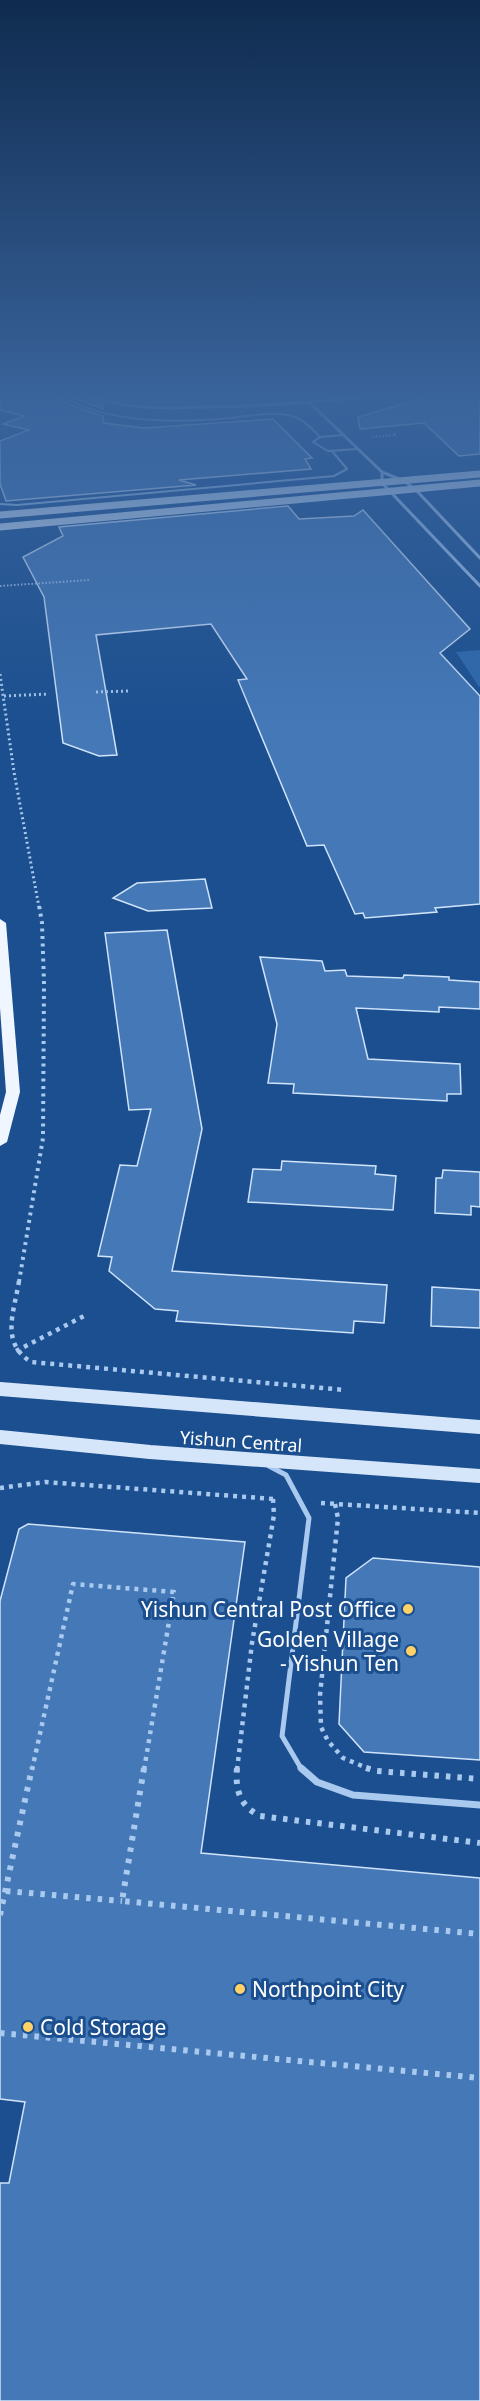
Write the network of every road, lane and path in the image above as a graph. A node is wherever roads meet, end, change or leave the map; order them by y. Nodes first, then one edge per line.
1 (107, 506) edge
2 (227, 506) edge
3 (404, 506) edge
4 (431, 506) edge
5 (0, 515) edge
6 (0, 527) edge
7 (480, 558) edge
8 (89, 580) dead end
9 (0, 586) edge
10 (480, 586) edge
11 (130, 691) dead end
12 (96, 692) dead end
13 (49, 694) dead end
14 (4, 696) dead end
15 (0, 923) edge
16 (4, 1018) edge
17 (0, 1142) edge
18 (84, 1316) dead end
19 (10, 1337) dead end
20 (16, 1351) junction
21 (0, 1389) edge
22 (348, 1390) dead end
23 (480, 1427) edge
24 (0, 1437) edge
25 (258, 1461) junction
26 (480, 1476) edge
27 (0, 1488) edge
28 (301, 1501) junction
29 (335, 1504) junction
30 (480, 1513) edge
31 (480, 1779) edge
32 (480, 1805) edge
33 (5, 1891) junction
34 (122, 1901) junction
35 (0, 1916) edge
36 (480, 1934) edge
37 (0, 2034) edge
38 (480, 2078) edge

1 - 5 main road
2 - 6 main road
3 - 10 street
4 - 7 street
8 - 9 path
11 - 12 path
13 - 14 path
15 - 16 main road
16 - 17 main road
18 - 20 path
19 - 20 path
20 - 22 path
21 - 23 main road, Yishun Central
24 - 25 main road, Yishun Central
25 - 26 main road, Yishun Central
25 - 28 lane
27 - 28 path
28 - 29 path
28 - 32 lane
29 - 30 path
29 - 31 path
33 - 34 path
33 - 34 path
33 - 35 path
34 - 36 path
37 - 38 path

